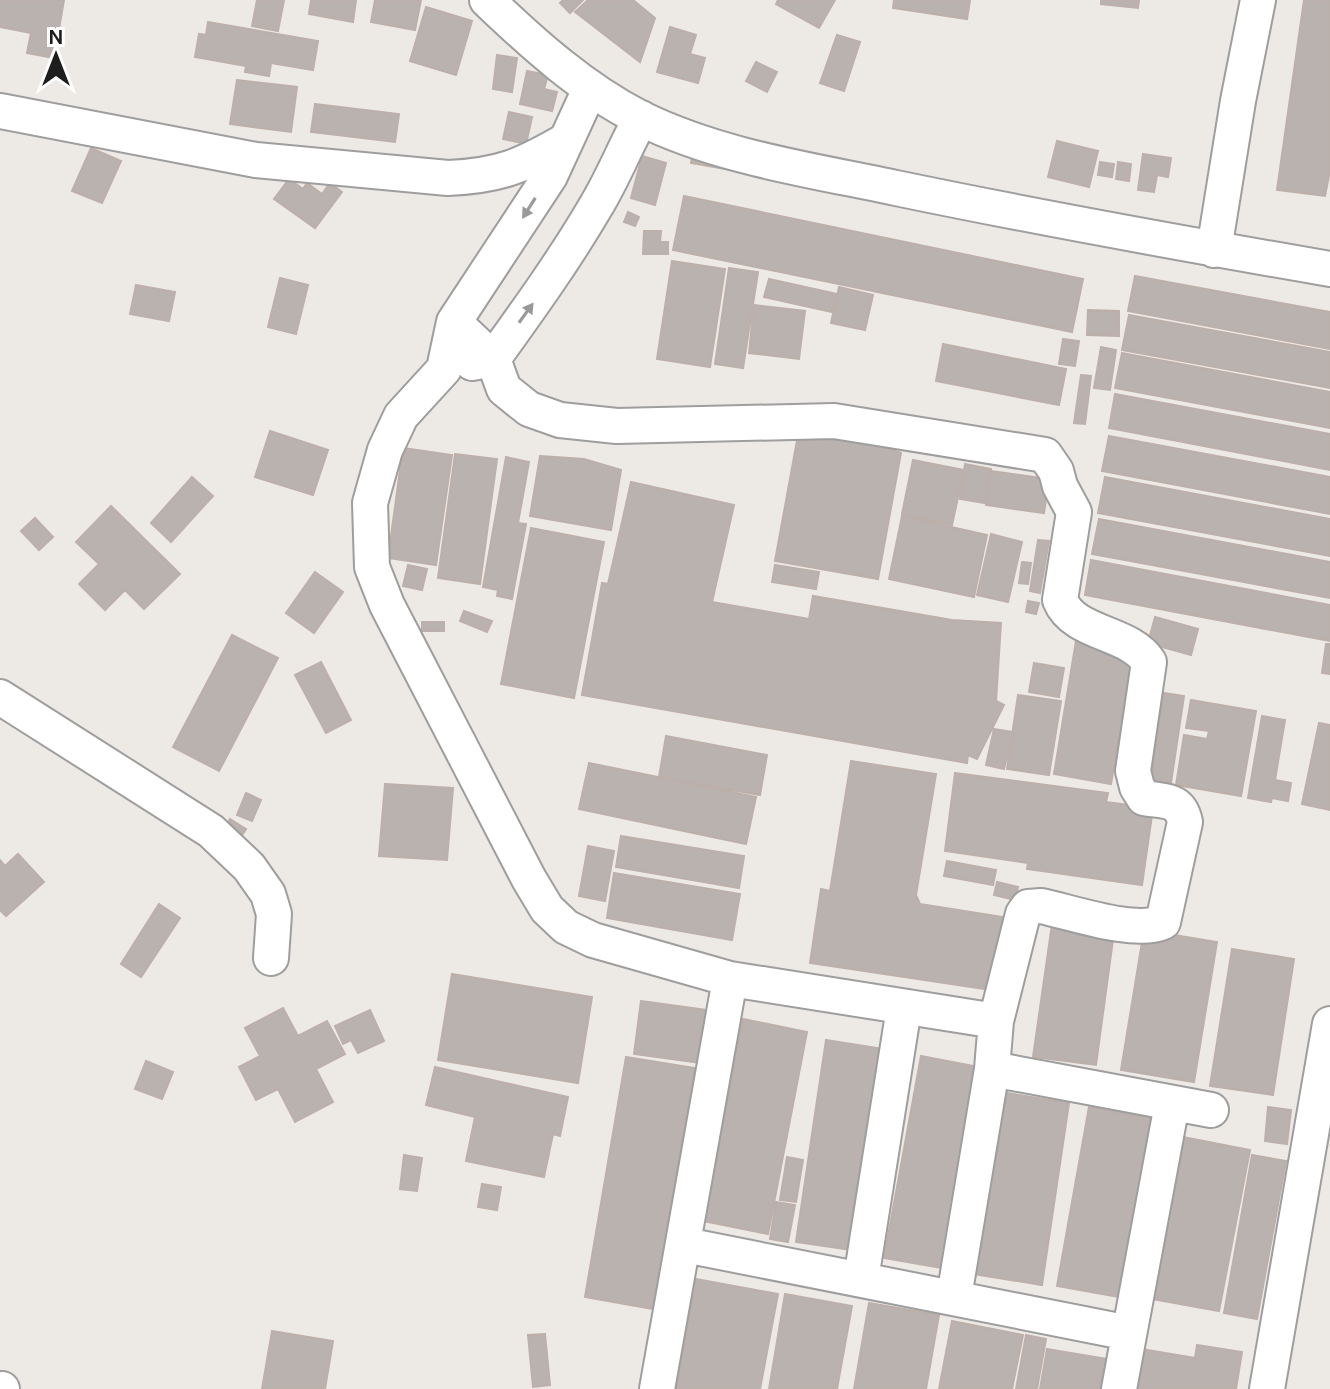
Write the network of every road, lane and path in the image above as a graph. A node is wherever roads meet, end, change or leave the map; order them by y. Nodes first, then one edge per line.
1 (487, 0) edge
2 (1258, 0) edge
3 (590, 89) junction
4 (0, 111) edge
5 (641, 118) junction
6 (565, 141) junction
7 (1214, 250) junction
8 (1330, 269) edge
9 (454, 322) junction
10 (493, 359) junction
11 (444, 369) junction
12 (0, 697) edge
13 (271, 958) dead end
14 (730, 979) junction
15 (904, 1008) junction
16 (996, 1021) junction
17 (1330, 1024) edge
18 (992, 1069) junction
19 (1172, 1104) junction
20 (1211, 1110) dead end
21 (685, 1245) junction
22 (861, 1279) junction
23 (954, 1297) junction
24 (1129, 1333) junction
25 (657, 1389) edge
26 (1119, 1389) edge
27 (1267, 1389) edge

1 - 3 street
2 - 7 street
3 - 5 street
3 - 6 street
4 - 6 street
5 - 7 street
10 -> 5 street
6 -> 9 street
7 - 8 street
9 - 10 street
9 - 11 street
10 - 11 street
10 - 16 street
11 - 14 street
12 - 13 street
14 - 15 street
14 - 21 street
15 - 16 street
15 - 22 street
16 - 18 street
17 - 27 street
18 - 19 street
18 - 23 street
19 - 20 street
19 - 24 street
21 - 22 street
21 - 25 street
22 - 23 street
23 - 24 street
24 - 26 street

